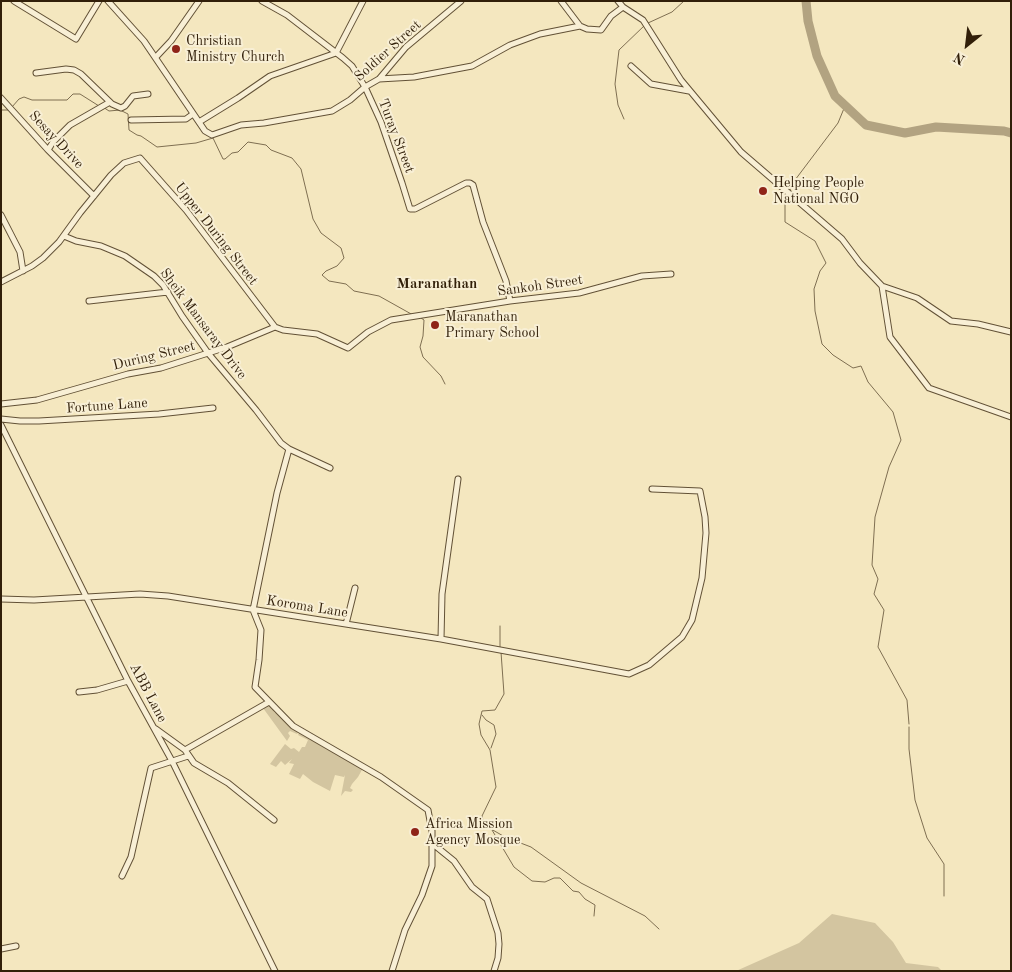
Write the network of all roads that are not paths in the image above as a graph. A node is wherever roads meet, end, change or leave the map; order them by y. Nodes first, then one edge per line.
1 (14, 1) edge
2 (99, 1) edge
3 (108, 1) edge
4 (198, 1) edge
5 (262, 1) edge
6 (364, 1) edge
7 (461, 1) edge
8 (561, 1) edge
9 (618, 1) edge
10 (623, 7) junction
11 (580, 26) junction
12 (336, 53) junction
13 (156, 57) junction
14 (631, 66) dead end
15 (36, 73) dead end
16 (379, 78) junction
17 (365, 88) junction
18 (689, 91) junction
19 (148, 94) dead end
20 (1, 98) edge
21 (110, 102) junction
22 (193, 114) junction
23 (131, 120) dead end
24 (198, 122) junction
25 (48, 150) junction
26 (94, 196) junction
27 (1, 216) edge
28 (64, 236) junction
29 (23, 271) junction
30 (671, 274) dead end
31 (1, 282) edge
32 (882, 286) junction
33 (168, 292) junction
34 (89, 301) dead end
35 (510, 301) junction
36 (275, 327) junction
37 (1011, 332) edge
38 (208, 353) junction
39 (1, 404) edge
40 (213, 408) dead end
41 (1011, 417) edge
42 (1, 419) edge
43 (1, 425) edge
44 (289, 449) junction
45 (330, 468) dead end
46 (458, 479) dead end
47 (652, 489) dead end
48 (355, 588) dead end
49 (87, 597) junction
50 (1, 599) edge
51 (253, 610) junction
52 (346, 624) junction
53 (441, 639) junction
54 (128, 681) junction
55 (79, 692) dead end
56 (269, 702) junction
57 (155, 729) junction
58 (187, 753) junction
59 (172, 761) junction
60 (274, 820) dead end
61 (433, 844) junction
62 (122, 876) dead end
63 (16, 946) dead end
64 (1, 949) edge
65 (275, 971) edge
66 (392, 971) edge
67 (494, 971) edge

1 - 2 street
3 - 13 street
4 - 13 street
5 - 12 street, Turay Street
6 - 12 street
7 - 16 street, Soldier Street
8 - 11 street
9 - 10 street
10 - 11 street
10 - 18 street
11 - 16 street
12 - 17 street, Turay Street
12 - 24 street
13 - 22 street
14 - 18 street
15 - 21 street
16 - 17 street, Soldier Street
17 - 24 street, Soldier Street
17 - 35 street, Turay Street
18 - 32 street
19 - 21 street
20 - 25 street, Sesay Drive
21 - 25 street
22 - 23 street
22 - 24 street
25 - 26 street, Sesay Drive
26 - 28 street
26 - 36 street, Upper During Street
27 - 29 street
28 - 29 street
28 - 33 street, Sheik Mansaray Drive
29 - 31 street
30 - 35 street, Sankoh Street
32 - 37 street
32 - 41 street
33 - 34 street
33 - 38 street, Sheik Mansaray Drive
35 - 36 street, Sankoh Street
36 - 38 street, During Street
38 - 39 street, During Street
38 - 44 street, Sheik Mansaray Drive
40 - 42 street, Fortune Lane
43 - 49 street, ABB Lane
44 - 45 street, Sheik Mansaray Drive
44 - 51 street
46 - 53 street
47 - 53 street, Koroma Lane
48 - 52 street
49 - 50 street, Koroma Lane
49 - 51 street, Koroma Lane
49 - 54 street, ABB Lane
51 - 52 street, Koroma Lane
51 - 56 street
52 - 53 street, Koroma Lane
54 - 55 street
54 - 57 street, ABB Lane
56 - 58 street
56 - 61 street
57 - 58 street
57 - 59 street, ABB Lane
58 - 59 street
58 - 60 street
59 - 62 street
59 - 65 street, ABB Lane
61 - 66 street
61 - 67 street
63 - 64 street

